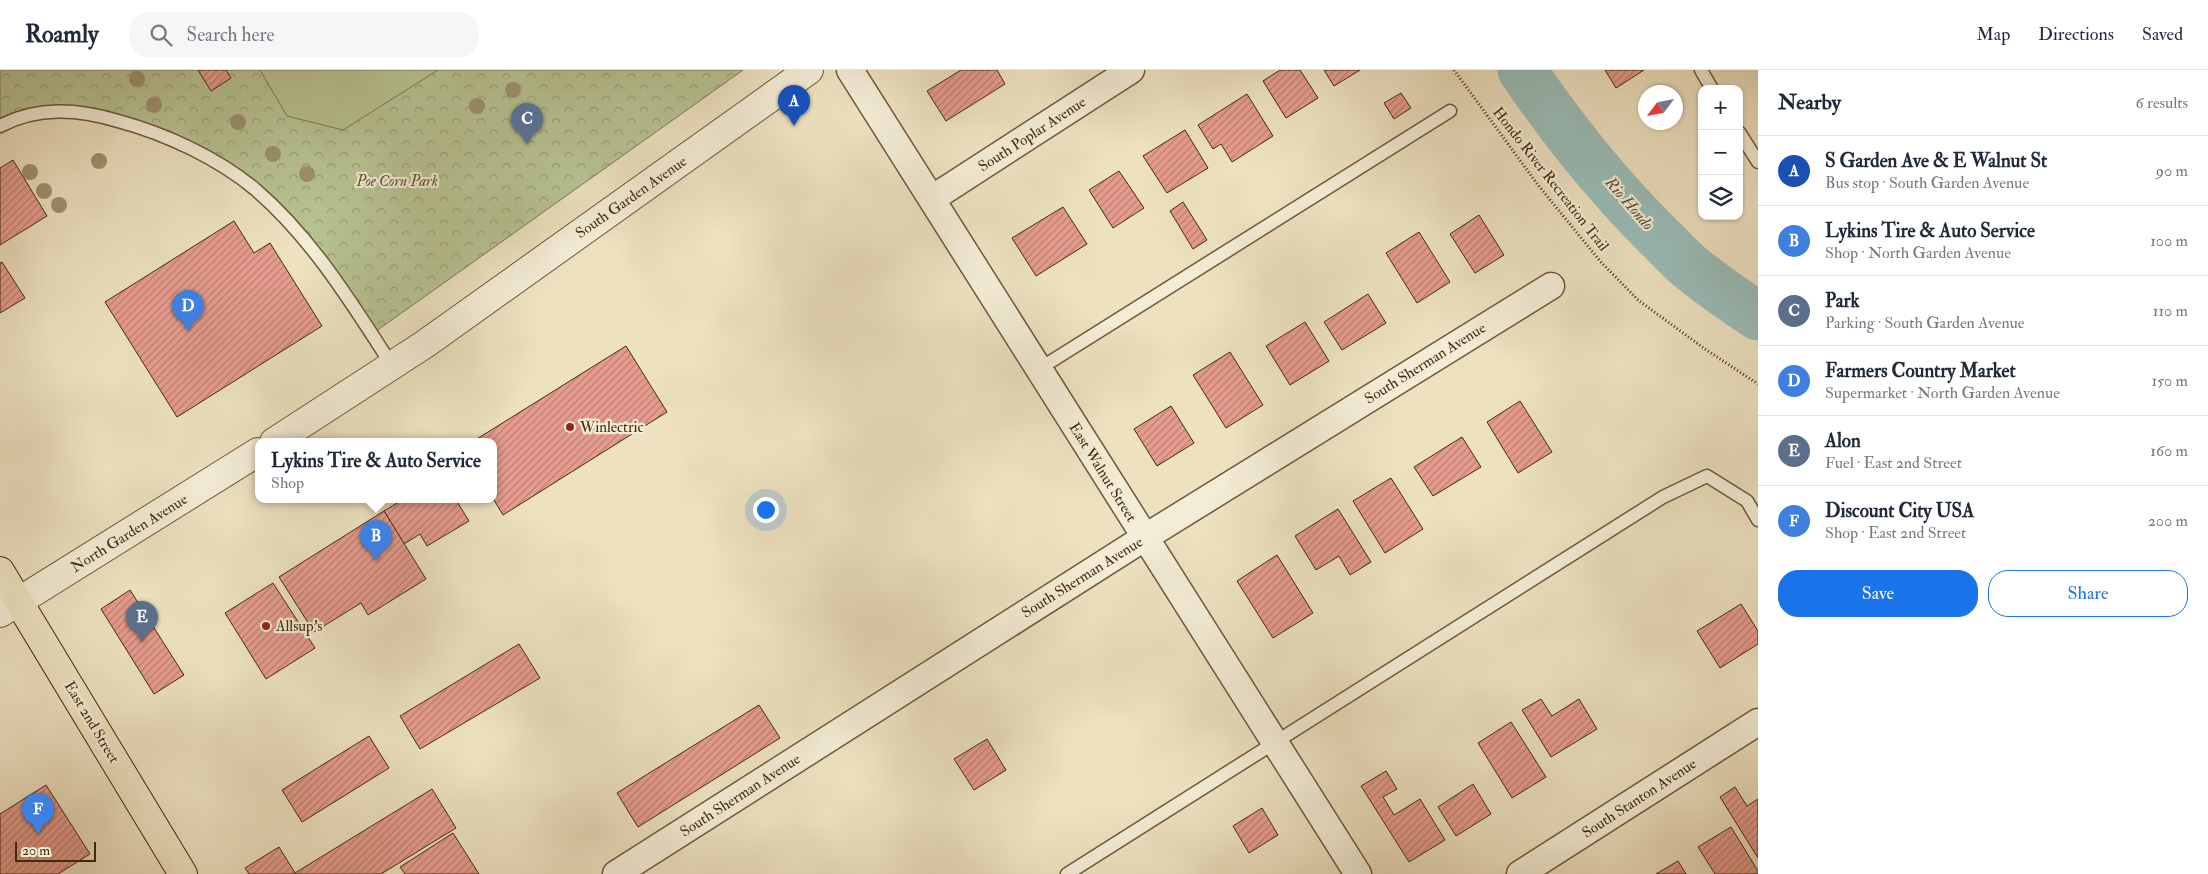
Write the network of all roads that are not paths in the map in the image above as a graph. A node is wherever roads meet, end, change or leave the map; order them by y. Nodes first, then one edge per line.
1 (809, 70) edge
2 (850, 70) edge
3 (1131, 70) edge
4 (1701, 70) edge
5 (1710, 85) edge
6 (1450, 110) dead end
7 (0, 126) edge
8 (1743, 138) edge
9 (1758, 162) edge
10 (932, 198) junction
11 (1551, 286) dead end
12 (393, 367) junction
13 (1039, 369) junction
14 (280, 438) edge
15 (255, 454) edge
16 (1758, 520) edge
17 (1144, 538) junction
18 (0, 571) edge
19 (10, 607) edge
20 (1758, 722) edge
21 (1276, 743) junction
22 (183, 874) edge
23 (616, 874) edge
24 (1067, 874) edge
25 (1358, 874) edge
26 (1520, 874) edge

1 - 12 street, South Garden Avenue
2 - 10 street, East Walnut Street
3 - 10 street, South Poplar Avenue
4 - 5 lane
6 - 13 lane
7 - 12 lane
8 - 9 lane
10 - 13 street, East Walnut Street
11 - 17 street, South Sherman Avenue
12 - 14 street
13 - 17 street, East Walnut Street
15 - 19 street, North Garden Avenue
16 - 21 lane
17 - 21 street, East Walnut Street
17 - 23 street, South Sherman Avenue
18 - 19 main road, East 2nd Street
19 - 22 main road, East 2nd Street
20 - 26 street, South Stanton Avenue
21 - 24 lane
21 - 25 street, East Walnut Street

